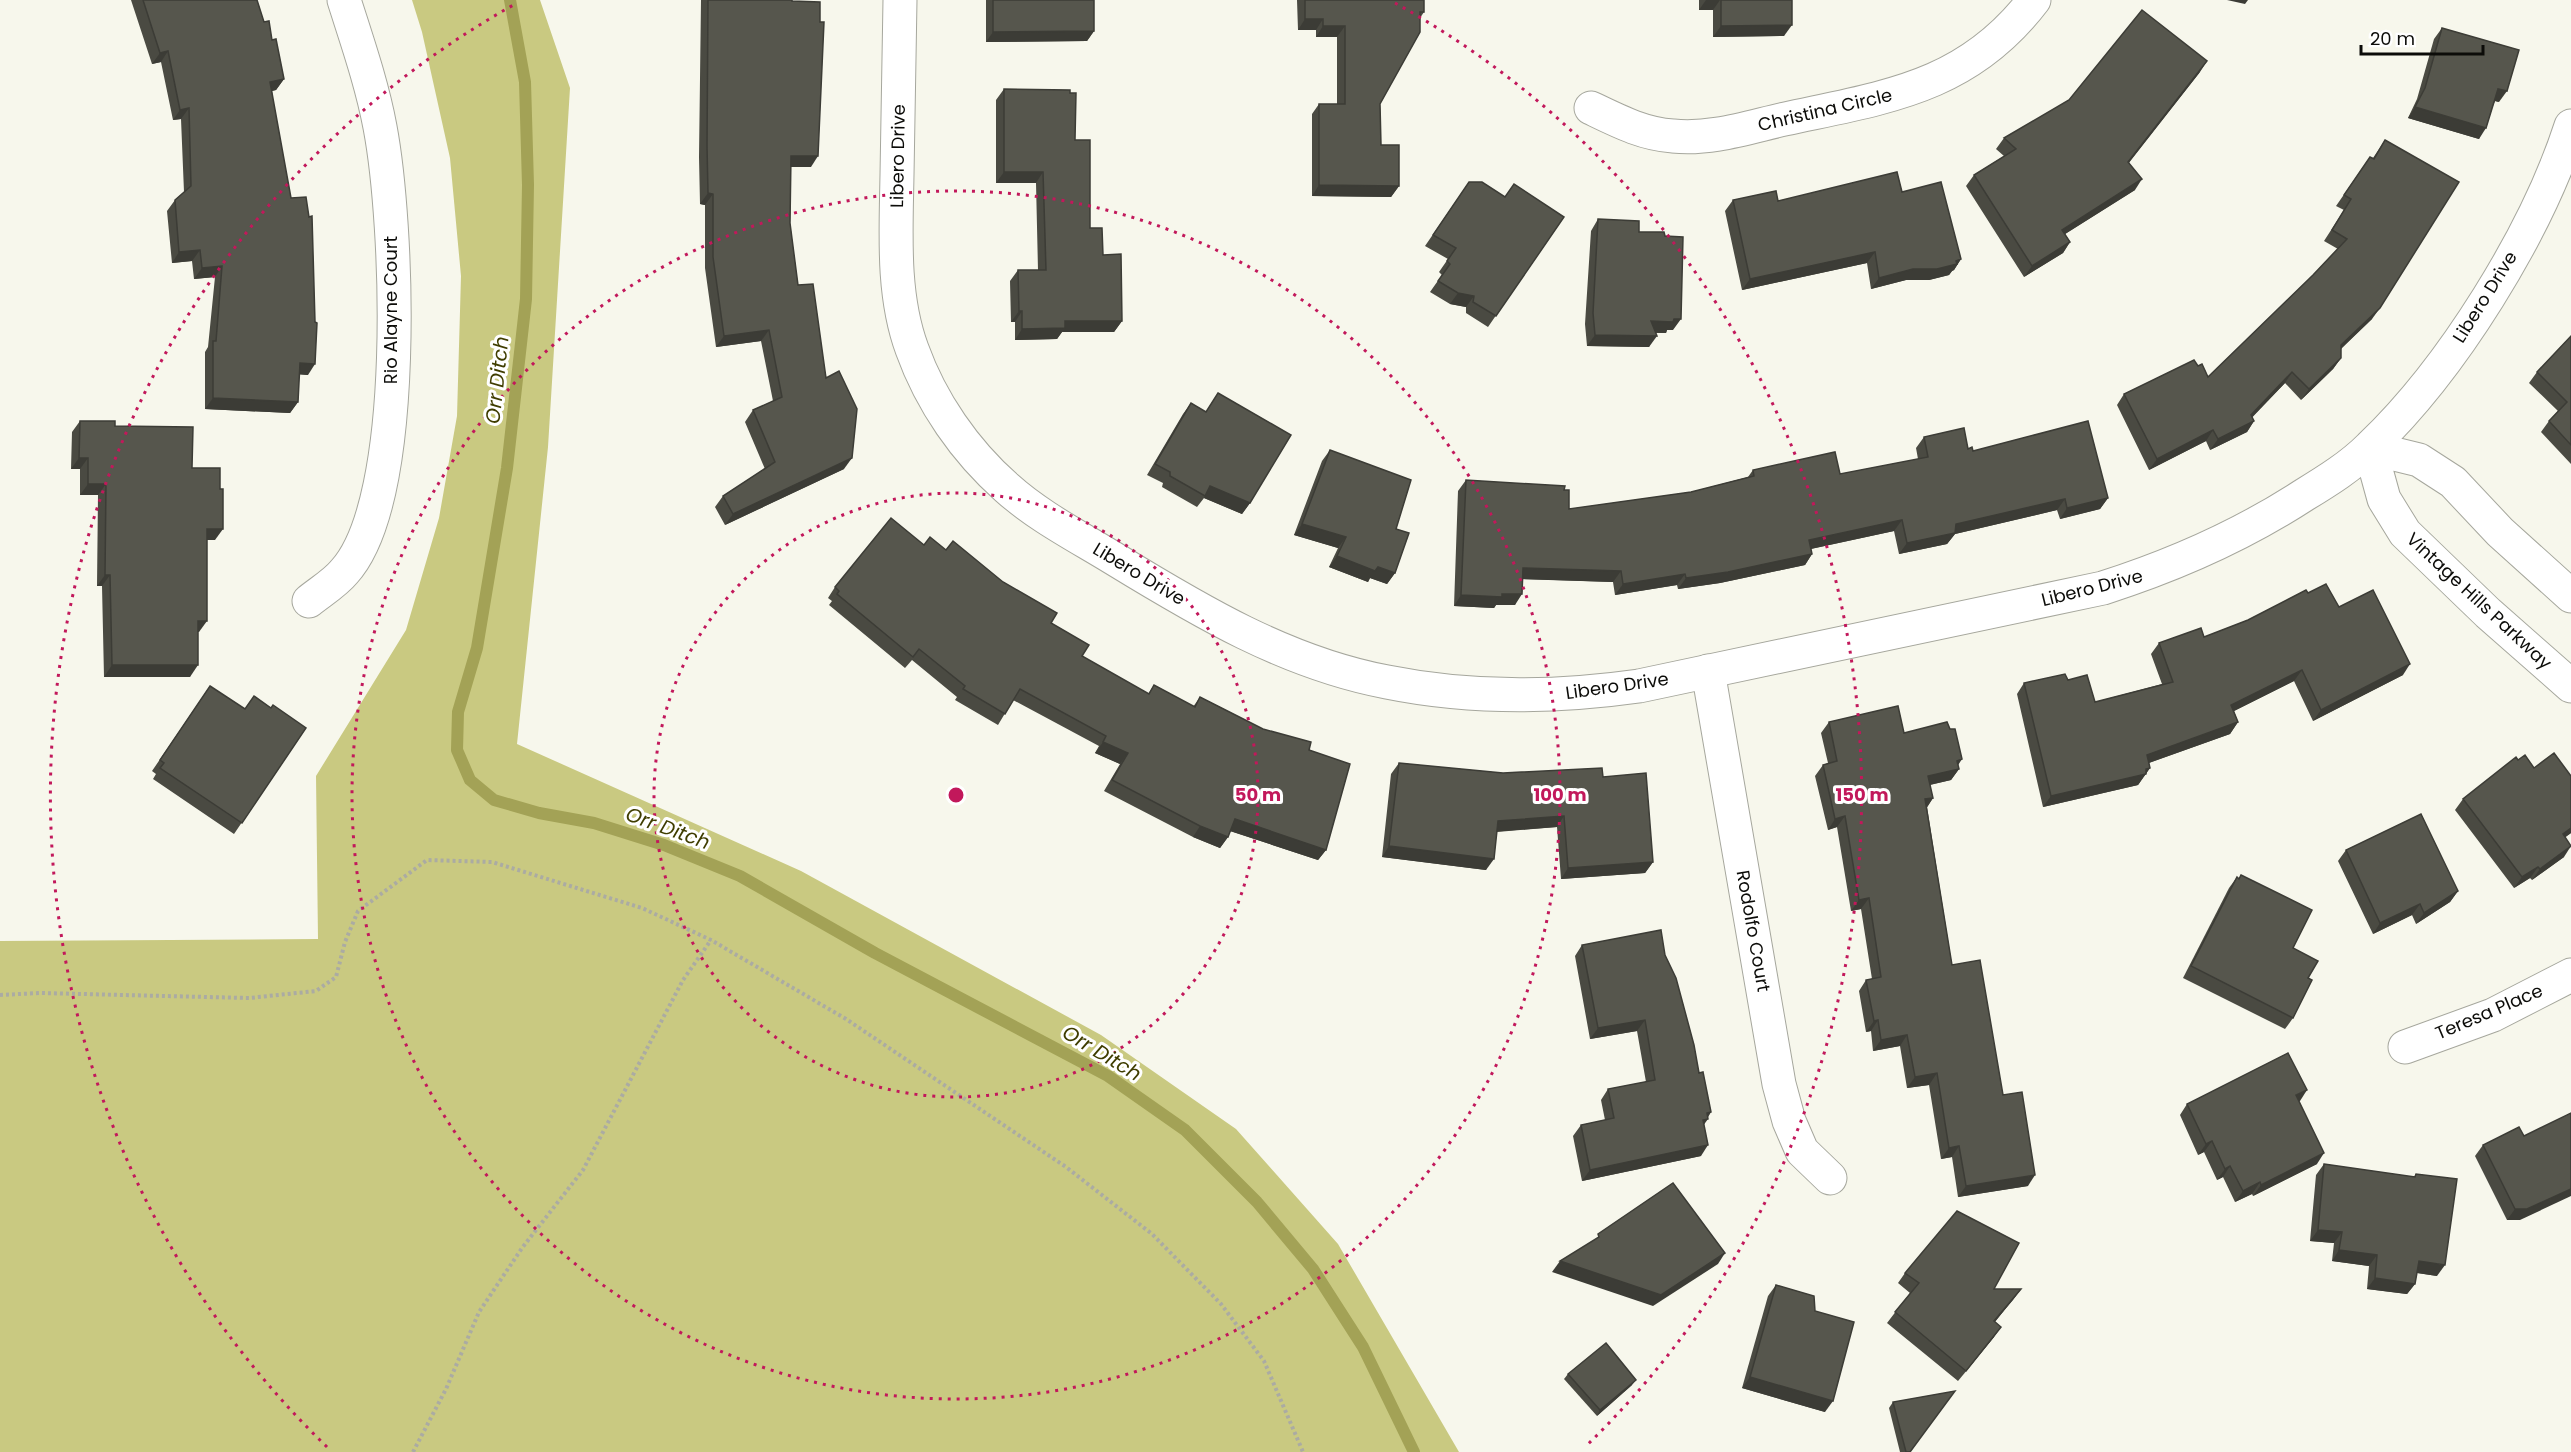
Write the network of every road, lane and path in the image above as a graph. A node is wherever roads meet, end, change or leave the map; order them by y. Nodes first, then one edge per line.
1 (344, 0) edge
2 (900, 0) edge
3 (2034, 0) edge
4 (1591, 108) dead end
5 (2571, 126) edge
6 (2370, 448) junction
7 (2571, 596) edge
8 (309, 601) dead end
9 (1708, 671) junction
10 (2571, 686) edge
11 (711, 940) junction
12 (2571, 975) edge
13 (0, 995) edge
14 (2405, 1047) dead end
15 (1830, 1178) dead end
16 (413, 1452) edge
17 (1303, 1452) edge

1 - 8 street, Rio Alayne Court
2 - 9 street, Libero Drive
3 - 4 street, Christina Circle
5 - 6 street, Libero Drive
6 - 7 street
6 - 9 street, Libero Drive
6 - 10 street, Vintage Hills Parkway
9 - 15 street, Rodolfo Court
11 - 13 path
11 - 16 path
11 - 17 path
12 - 14 street, Teresa Place

